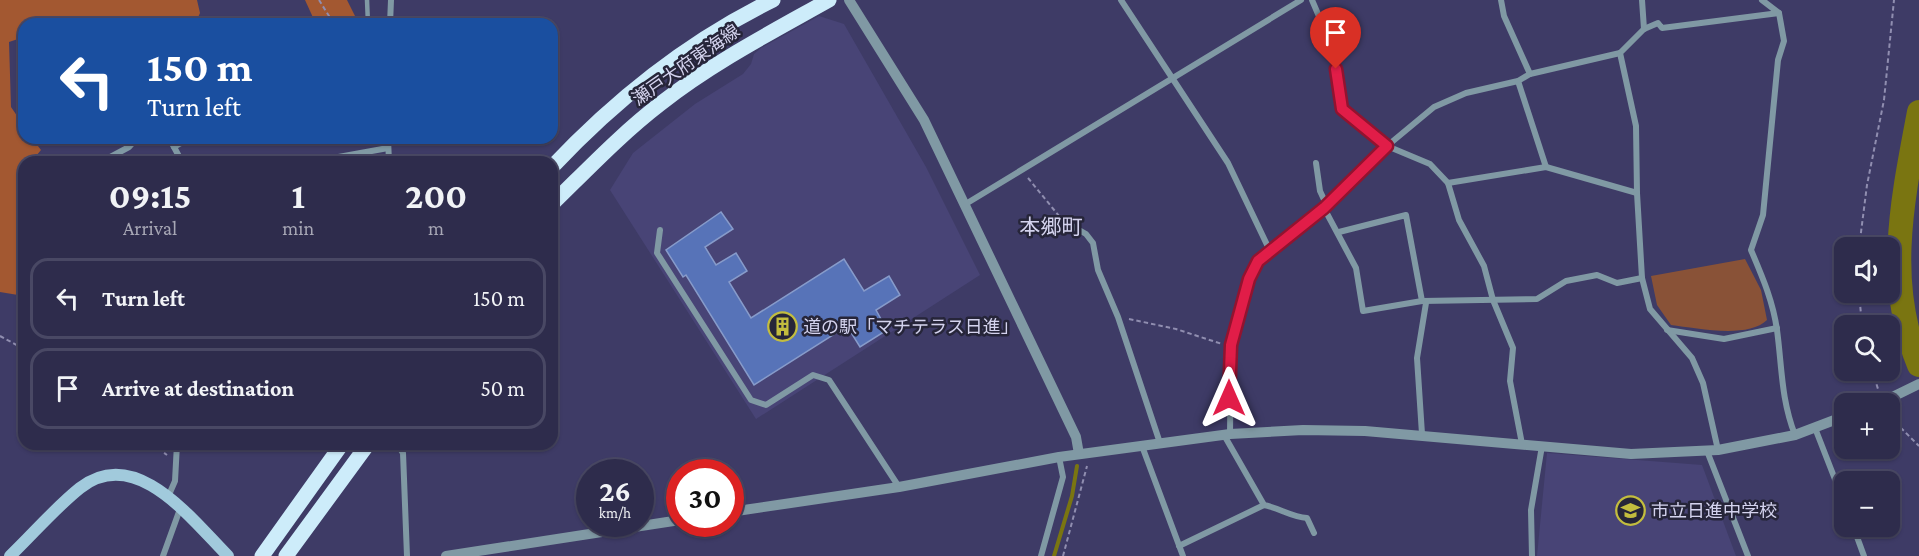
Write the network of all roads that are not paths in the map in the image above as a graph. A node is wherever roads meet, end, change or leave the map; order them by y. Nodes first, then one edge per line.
1 (367, 0) edge
2 (392, 0) edge
3 (773, 0) edge
4 (829, 0) edge
5 (849, 0) edge
6 (1121, 0) edge
7 (1301, 0) edge
8 (1312, 0) edge
9 (1502, 0) edge
10 (1642, 0) edge
11 (1762, 0) edge
12 (1779, 13) junction
13 (368, 18) edge
14 (390, 18) edge
15 (1644, 29) junction
16 (1620, 53) junction
17 (1530, 74) junction
18 (1172, 78) junction
19 (1518, 81) junction
20 (131, 144) edge
21 (172, 144) edge
22 (179, 144) edge
23 (388, 144) edge
24 (1387, 146) junction
25 (174, 147) junction
26 (388, 148) junction
27 (112, 156) edge
28 (179, 156) edge
29 (344, 156) edge
30 (389, 156) edge
31 (558, 161) edge
32 (1316, 163) dead end
33 (1546, 167) junction
34 (1448, 183) junction
35 (1637, 193) junction
36 (558, 198) edge
37 (964, 205) junction
38 (1326, 207) junction
39 (1072, 226) road end
40 (660, 230) dead end
41 (1339, 232) junction
42 (1270, 251) junction
43 (1642, 278) junction
44 (1493, 300) junction
45 (1424, 302) junction
46 (1777, 328) junction
47 (1666, 330) junction
48 (1919, 384) edge
49 (1900, 393) edge
50 (1834, 420) edge
51 (1815, 428) junction
52 (1227, 434) junction
53 (1422, 434) junction
54 (1795, 435) junction
55 (1160, 443) junction
56 (1521, 444) junction
57 (1142, 445) junction
58 (1542, 446) junction
59 (177, 450) edge
60 (338, 450) edge
61 (364, 450) edge
62 (401, 450) edge
63 (1713, 450) junction
64 (1078, 454) junction
65 (1059, 457) junction
66 (1834, 477) edge
67 (899, 487) junction
68 (168, 497) junction
69 (1264, 504) junction
70 (180, 508) junction
71 (744, 510) edge
72 (666, 522) edge
73 (1314, 533) dead end
74 (1857, 537) edge
75 (1179, 546) junction
76 (10, 556) edge
77 (163, 556) edge
78 (228, 556) edge
79 (262, 556) edge
80 (286, 556) edge
81 (407, 556) edge
82 (446, 556) edge
83 (1041, 556) edge
84 (1183, 556) edge
85 (1532, 556) edge
86 (1748, 556) edge
87 (1864, 556) edge

1 - 13 lane
2 - 14 street
3 - 31 main road, 瀬戸大府東海線
4 - 36 main road, 瀬戸大府東海線
5 - 37 street
6 - 18 street
7 - 18 street
8 - 24 street
9 - 17 street
10 - 15 street
11 - 12 street
12 - 15 street
12 - 46 street
15 - 16 street
16 - 17 street
16 - 35 street
17 - 19 street
18 - 37 street
18 - 42 street
19 - 24 street
19 - 33 street
20 - 27 street
21 - 25 street
22 - 25 street
23 - 26 street
24 - 34 street
24 - 38 street
25 - 28 street
26 - 29 street
26 - 30 street
32 - 38 street
33 - 34 street
33 - 35 street
34 - 44 street
35 - 43 street
37 - 64 street
38 - 41 street
38 - 42 street
39 - 55 street
40 - 67 street
41 - 45 street
41 - 45 street
42 - 52 street
43 - 44 street
43 - 47 street
44 - 45 street
44 - 56 street
45 - 53 street
46 - 47 street
46 - 54 street
47 - 63 street
48 - 49 street
50 - 51 street
51 - 54 street
51 - 66 street
52 - 53 street
52 - 55 street
52 - 69 street
53 - 56 street
54 - 63 street
55 - 57 street
56 - 58 street
57 - 64 street
57 - 75 street
58 - 63 street
58 - 85 street
59 - 68 street
60 - 79 main road
61 - 80 main road
62 - 81 street
63 - 86 street
64 - 65 street
65 - 67 street
65 - 83 street
67 - 71 street
68 - 70 main road
68 - 76 main road
69 - 73 street
69 - 75 street
70 - 77 street
70 - 78 main road
72 - 82 street
74 - 87 street
75 - 84 street

